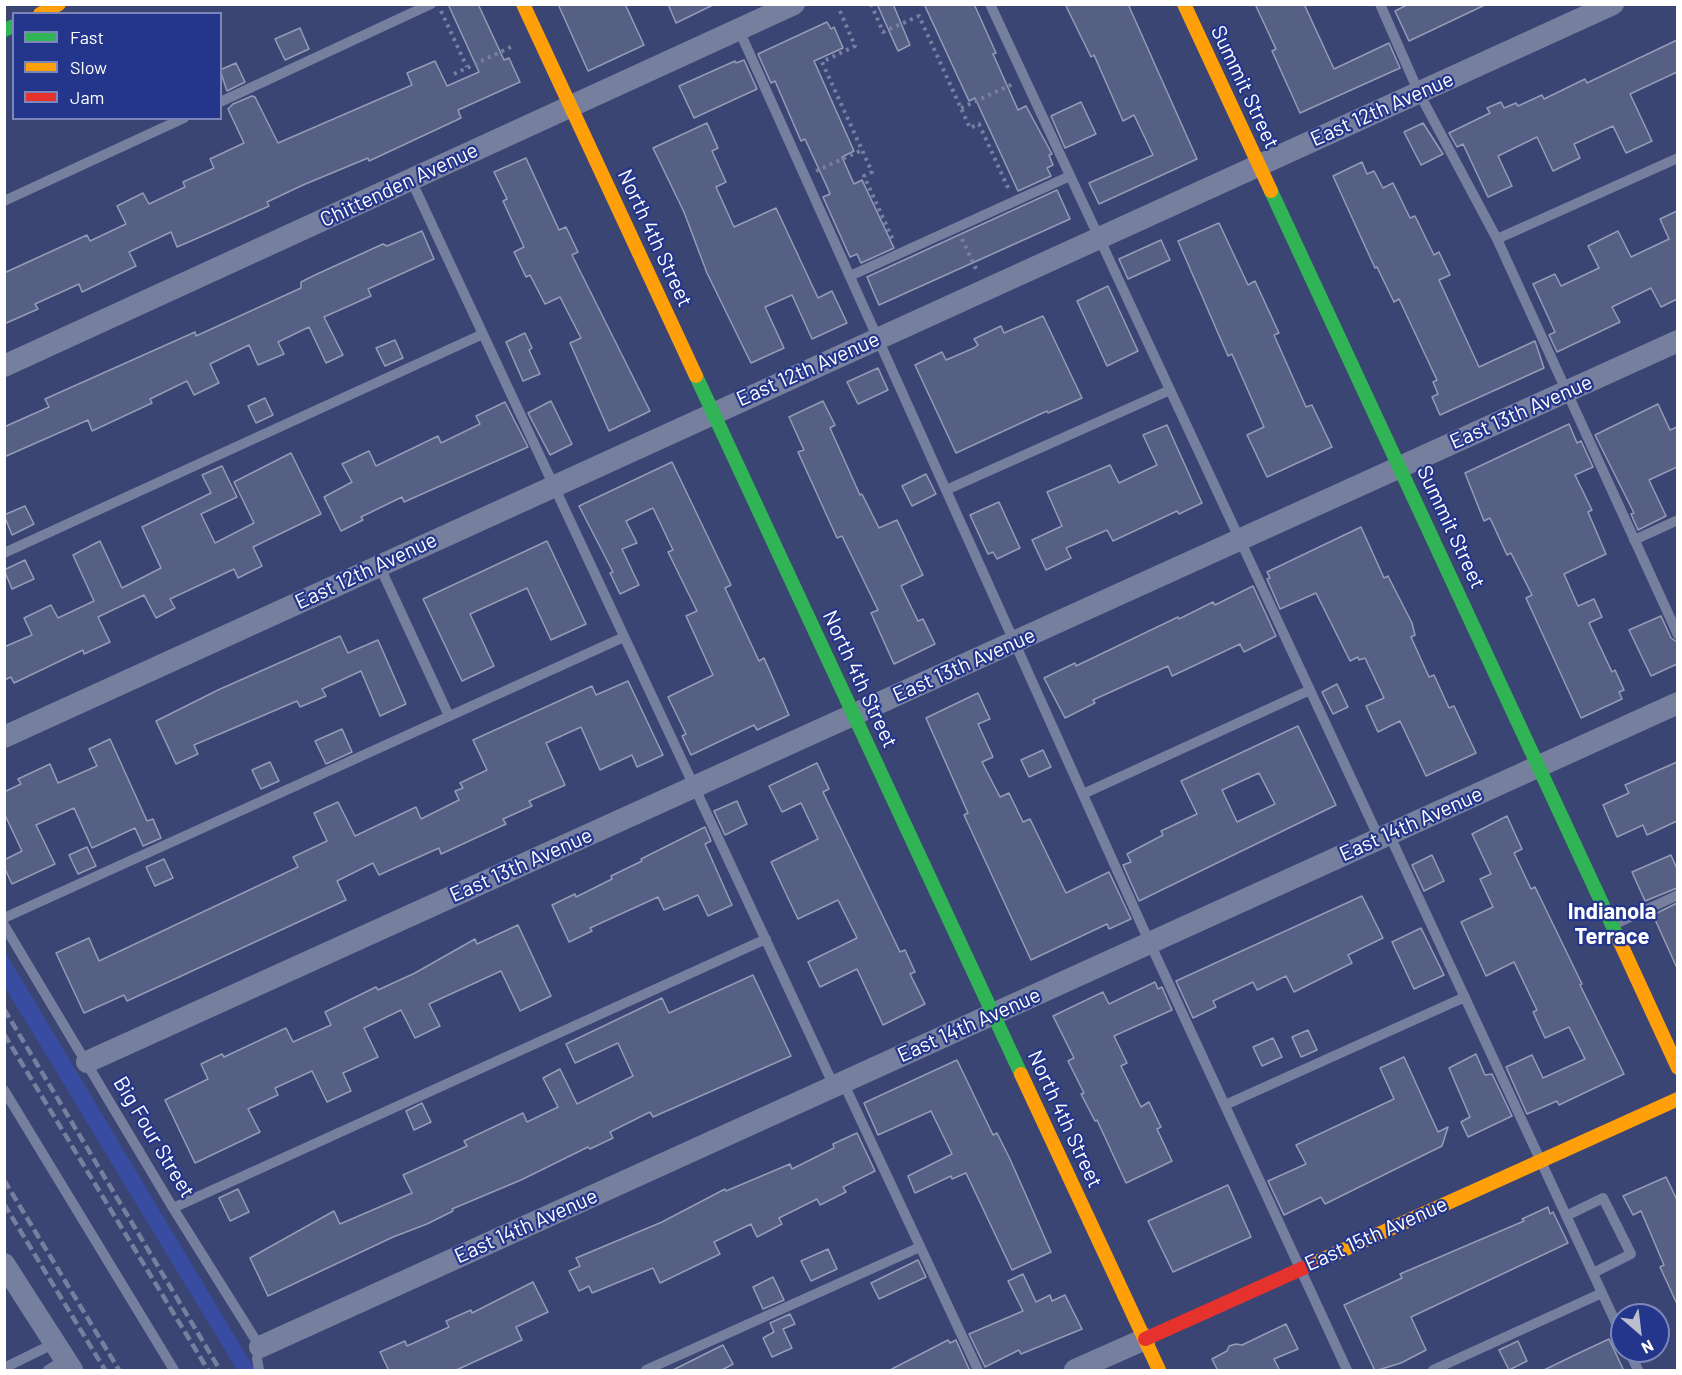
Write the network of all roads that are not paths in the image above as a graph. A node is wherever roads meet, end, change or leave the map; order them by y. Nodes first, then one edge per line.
1 (59, 4) edge
2 (431, 4) edge
3 (523, 4) edge
4 (794, 4) edge
5 (990, 4) edge
6 (1184, 4) edge
7 (1380, 4) edge
8 (1613, 4) edge
9 (44, 12) edge
10 (739, 30) junction
11 (1419, 93) junction
12 (222, 101) edge
13 (571, 106) junction
14 (180, 120) edge
15 (1677, 158) edge
16 (1257, 166) junction
17 (1070, 176) junction
18 (411, 180) junction
19 (4, 201) edge
20 (1099, 238) junction
21 (1497, 239) junction
22 (850, 276) junction
23 (483, 334) junction
24 (878, 338) junction
25 (1677, 341) edge
26 (4, 366) edge
27 (1170, 390) junction
28 (1567, 391) junction
29 (713, 412) junction
30 (1400, 467) junction
31 (554, 485) junction
32 (946, 490) junction
33 (1677, 520) edge
34 (1240, 540) junction
35 (1634, 540) junction
36 (4, 553) edge
37 (379, 565) junction
38 (1677, 635) edge
39 (624, 637) junction
40 (1014, 642) junction
41 (1310, 690) junction
42 (1677, 703) edge
43 (854, 715) junction
44 (449, 716) junction
45 (4, 737) edge
46 (1538, 766) junction
47 (694, 787) junction
48 (1083, 794) junction
49 (1384, 836) junction
50 (1677, 896) edge
51 (4, 918) edge
52 (4, 925) edge
53 (1612, 925) junction
54 (766, 939) junction
55 (1150, 942) junction
56 (1465, 997) junction
57 (993, 1014) junction
58 (87, 1062) junction
59 (1677, 1068) edge
60 (839, 1084) junction
61 (4, 1090) edge
62 (1677, 1099) edge
63 (1225, 1105) junction
64 (1540, 1160) junction
65 (173, 1208) junction
66 (1566, 1216) junction
67 (921, 1247) junction
68 (4, 1264) edge
69 (1300, 1269) junction
70 (1593, 1273) junction
71 (1602, 1293) junction
72 (1610, 1310) edge
73 (1144, 1339) junction
74 (260, 1347) junction
75 (60, 1363) edge
76 (4, 1368) edge
77 (174, 1371) edge
78 (259, 1371) edge
79 (645, 1371) edge
80 (978, 1371) edge
81 (1075, 1371) edge
82 (1159, 1371) edge
83 (1347, 1371) edge
84 (1432, 1371) edge

1 - 9 main road
2 - 12 lane
3 - 13 main road, North 4th Street
4 - 10 street, Chittenden Avenue
5 - 17 lane
6 - 16 main road, Summit Street
7 - 11 lane
8 - 11 street, East 12th Avenue
10 - 13 street, Chittenden Avenue
10 - 22 lane
11 - 16 street, East 12th Avenue
11 - 21 lane
13 - 18 street, Chittenden Avenue
13 - 29 main road, North 4th Street
14 - 19 lane
15 - 21 lane
16 - 20 street, East 12th Avenue
16 - 30 main road, Summit Street
17 - 20 lane
17 - 22 lane
18 - 23 lane
18 - 26 street, Chittenden Avenue
20 - 24 street, East 12th Avenue
20 - 27 lane
21 - 28 lane
22 - 24 lane
23 - 31 lane
23 - 36 lane
24 - 29 street, East 12th Avenue
24 - 32 lane
25 - 28 street, East 13th Avenue
27 - 32 lane
27 - 34 lane
28 - 30 street, East 13th Avenue
28 - 35 lane
29 - 31 street, East 12th Avenue
29 - 43 main road, North 4th Street
30 - 34 street, East 13th Avenue
30 - 46 main road, Summit Street
31 - 37 street, East 12th Avenue
31 - 39 lane
32 - 40 lane
33 - 35 lane
34 - 40 street, East 13th Avenue
34 - 41 lane
35 - 38 lane
37 - 44 lane
37 - 45 street, East 12th Avenue
39 - 44 lane
39 - 47 lane
40 - 43 street, East 13th Avenue
40 - 48 lane
41 - 48 lane
41 - 49 lane
42 - 46 street, East 14th Avenue
43 - 47 street, East 13th Avenue
43 - 57 main road, North 4th Street
44 - 51 lane
46 - 49 street, East 14th Avenue
46 - 53 main road, Summit Street
47 - 54 lane
47 - 58 street, East 13th Avenue
48 - 55 lane
49 - 55 street, East 14th Avenue
49 - 56 lane
50 - 53 lane
52 - 58 lane, Big Four Street
53 - 59 main road, Summit Street
54 - 60 lane
54 - 65 lane
55 - 57 street, East 14th Avenue
55 - 63 lane
56 - 63 lane
56 - 64 lane
57 - 60 street, East 14th Avenue
57 - 73 main road, North 4th Street
58 - 65 lane, Big Four Street
60 - 67 lane
60 - 74 street, East 14th Avenue
61 - 77 lane
62 - 64 main road, East 15th Avenue
63 - 69 lane
64 - 66 lane
64 - 69 main road, East 15th Avenue
65 - 74 lane, Big Four Street
66 - 70 lane
66 - 70 lane
67 - 79 lane
67 - 80 lane
68 - 75 street
69 - 73 main road, East 15th Avenue
69 - 83 lane
70 - 71 lane
71 - 72 lane
71 - 84 lane
73 - 81 street, East 15th Avenue
73 - 82 main road, North 4th Street
74 - 78 lane
75 - 76 lane

